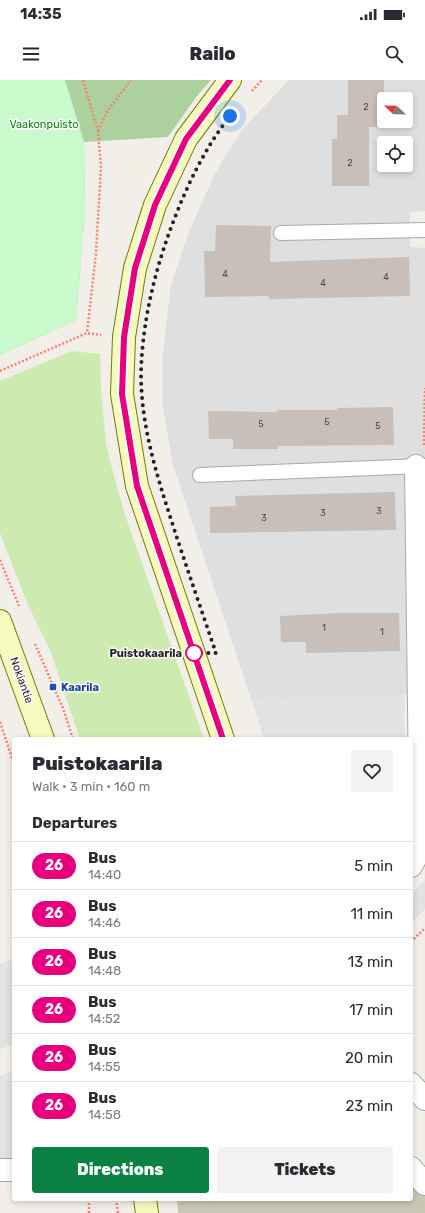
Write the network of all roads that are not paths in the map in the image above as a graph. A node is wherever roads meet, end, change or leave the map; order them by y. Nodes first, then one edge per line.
1 (230, 80) edge
2 (425, 230) edge
3 (281, 233) dead end
4 (421, 466) edge
5 (200, 475) dead end
6 (0, 621) edge
7 (42, 737) edge
8 (222, 737) edge
9 (416, 787) edge
10 (413, 864) edge
11 (413, 1086) edge
12 (425, 1099) edge
13 (0, 1170) edge
14 (12, 1170) edge
15 (413, 1170) edge
16 (425, 1184) edge
17 (145, 1201) edge
18 (147, 1213) edge

1 - 8 street
2 - 3 lane
4 - 5 lane
4 - 9 street
6 - 7 street, Nokiantie
9 - 10 street
11 - 12 street
13 - 14 street
15 - 16 street
17 - 18 street

